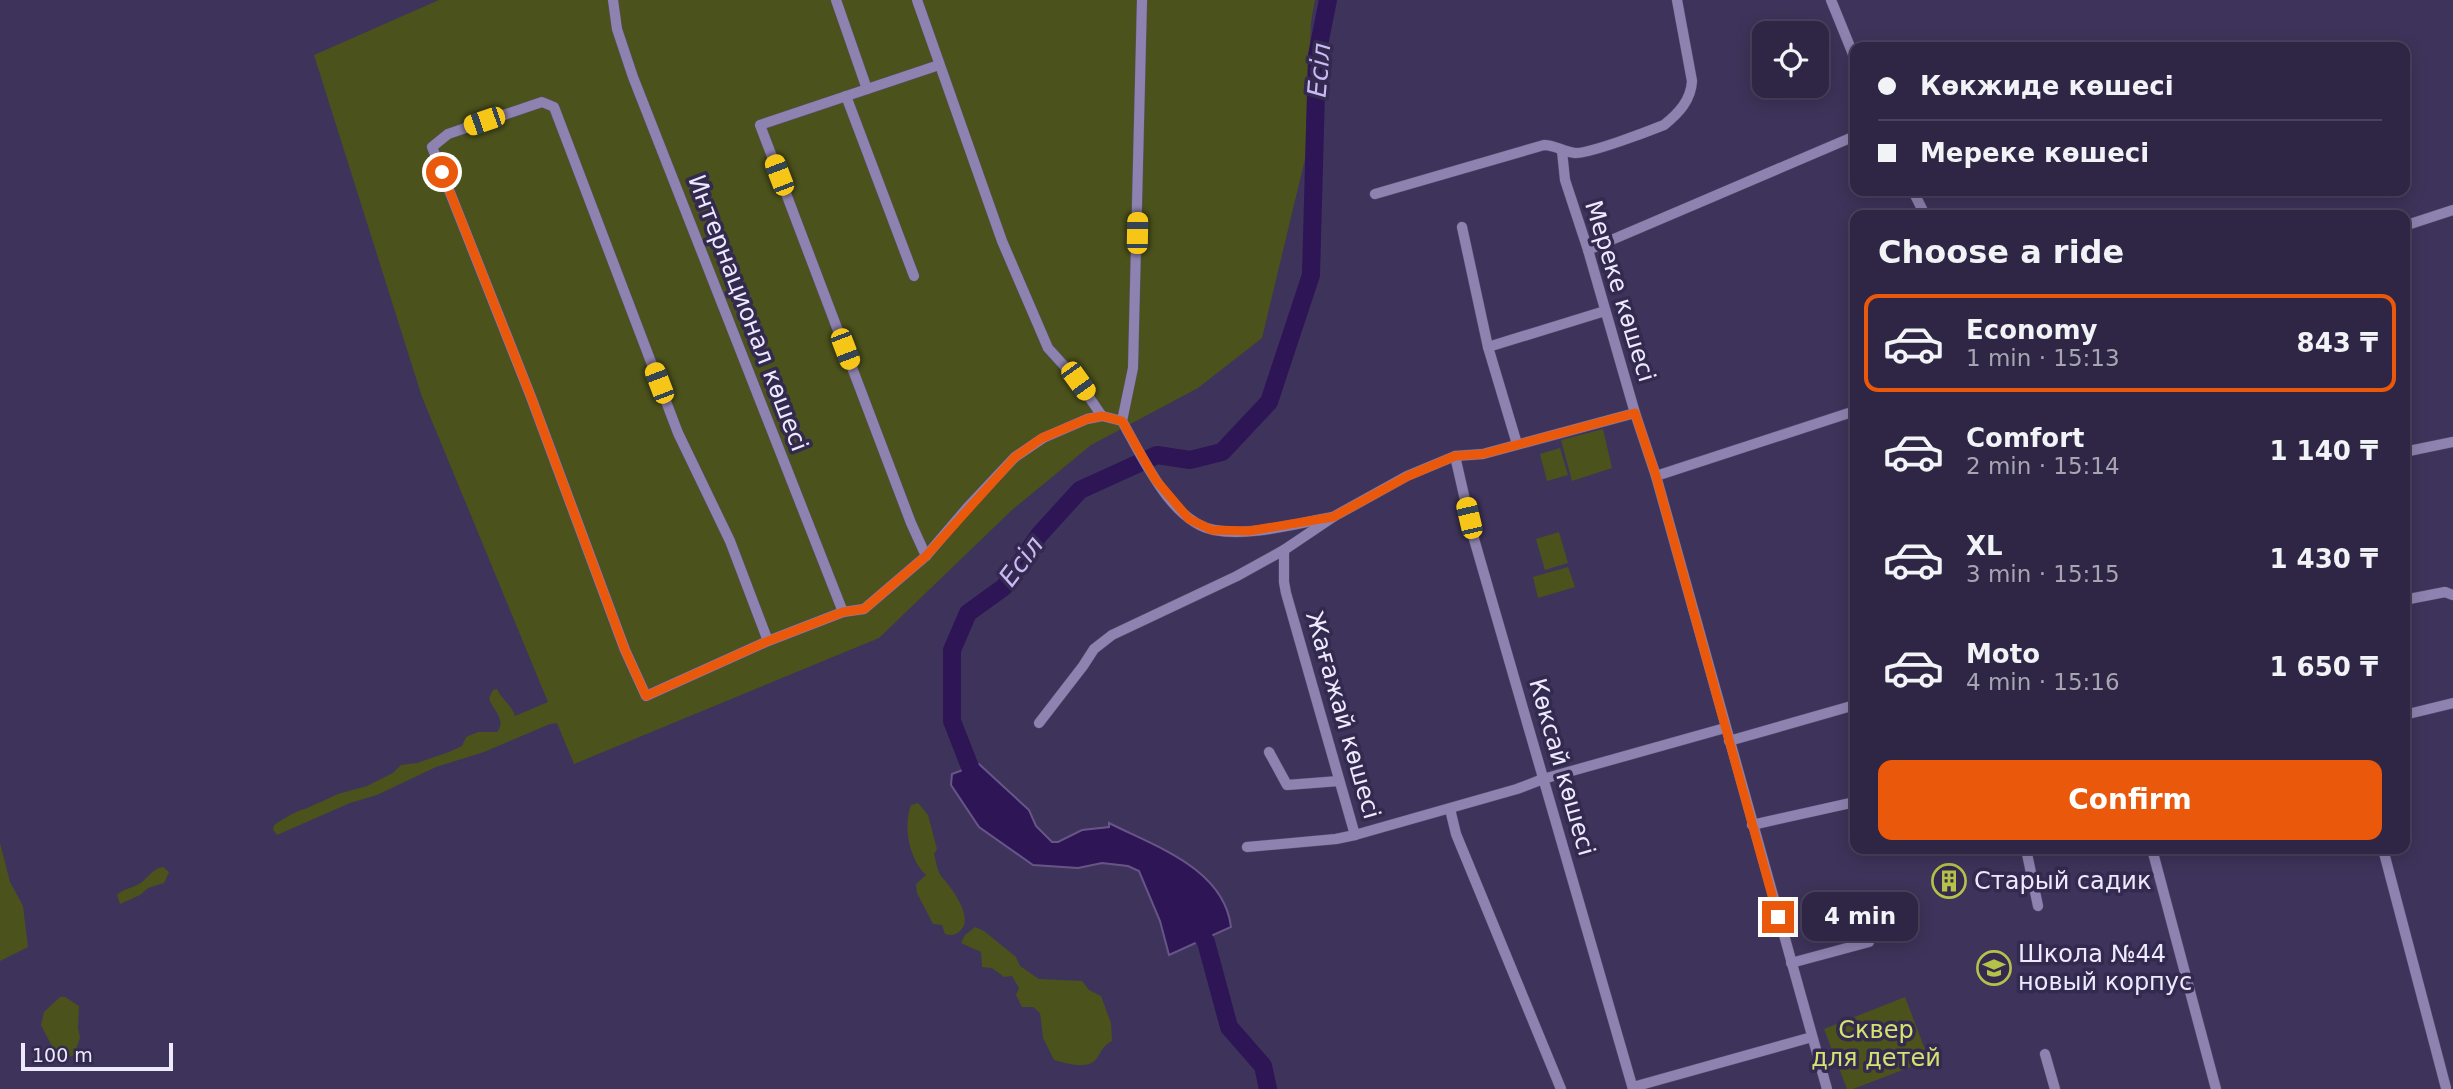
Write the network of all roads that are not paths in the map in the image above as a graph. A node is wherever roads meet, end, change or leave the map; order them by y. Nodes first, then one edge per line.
1 (612, 0) edge
2 (836, 0) edge
3 (917, 0) edge
4 (1142, 0) edge
5 (1677, 0) edge
6 (1831, 0) edge
7 (1850, 47) edge
8 (939, 65) junction
9 (867, 89) junction
10 (846, 96) junction
11 (1850, 138) edge
12 (1562, 150) junction
13 (1375, 194) dead end
14 (2453, 210) edge
15 (2410, 224) edge
16 (1462, 227) dead end
17 (1588, 250) junction
18 (914, 276) dead end
19 (1605, 311) junction
20 (1488, 347) junction
21 (1635, 413) junction
22 (1850, 413) edge
23 (1102, 416) junction
24 (1122, 421) junction
25 (2453, 442) edge
26 (1517, 443) junction
27 (2410, 451) edge
28 (1455, 456) junction
29 (1656, 476) junction
30 (1333, 517) junction
31 (1284, 550) junction
32 (926, 556) junction
33 (2453, 595) edge
34 (2410, 599) edge
35 (843, 612) junction
36 (768, 641) junction
37 (2453, 703) edge
38 (1850, 706) edge
39 (2410, 714) edge
40 (1040, 723) dead end
41 (1725, 728) junction
42 (1729, 741) junction
43 (1269, 752) dead end
44 (1544, 779) junction
45 (1339, 781) junction
46 (1850, 803) edge
47 (1450, 809) junction
48 (1752, 825) junction
49 (1355, 835) junction
50 (1247, 847) dead end
51 (2027, 854) edge
52 (2153, 854) edge
53 (2384, 854) edge
54 (2038, 906) dead end
55 (1869, 942) dead end
56 (1791, 963) junction
57 (1812, 1037) junction
58 (2045, 1054) dead end
59 (2453, 1086) edge
60 (1633, 1088) edge
61 (1562, 1089) edge
62 (1827, 1089) edge
63 (2055, 1089) edge
64 (2216, 1089) edge
65 (2446, 1089) edge

1 - 35 street, Интернационал көшесі
2 - 9 street
3 - 8 street
4 - 24 street
5 - 12 street
6 - 7 street
8 - 9 street
8 - 23 street
9 - 10 street
10 - 18 street
10 - 32 street
11 - 17 street
12 - 13 street
12 - 17 street, Мереке көшесі
14 - 15 street
16 - 20 street
17 - 19 street, Мереке көшесі
19 - 20 street
19 - 21 street, Мереке көшесі
20 - 26 street
21 - 26 street
21 - 29 street, Мереке көшесі
22 - 29 street
23 - 24 street
23 - 32 street
24 - 30 street
25 - 27 street
26 - 28 street
28 - 30 street
28 - 44 street, Көксай көшесі
29 - 41 street, Мереке көшесі
30 - 31 street
31 - 40 street
31 - 45 street, Жағажай көшесі
32 - 35 street
33 - 34 street
35 - 36 street
36 - 36 street
37 - 39 street
38 - 42 street
41 - 42 street, Мереке көшесі
41 - 44 street, Жағажай көшесі
42 - 48 street, Мереке көшесі
43 - 45 street
44 - 47 street, Жағажай көшесі
44 - 60 street, Көксай көшесі
45 - 49 street, Жағажай көшесі
46 - 48 street
47 - 49 street, Жағажай көшесі
47 - 61 street
48 - 56 street, Мереке көшесі
49 - 50 street
51 - 54 street
52 - 64 street
53 - 65 street
55 - 56 street
56 - 57 street, Мереке көшесі
57 - 60 street
57 - 62 street, Мереке көшесі
58 - 63 street
59 - 65 street

